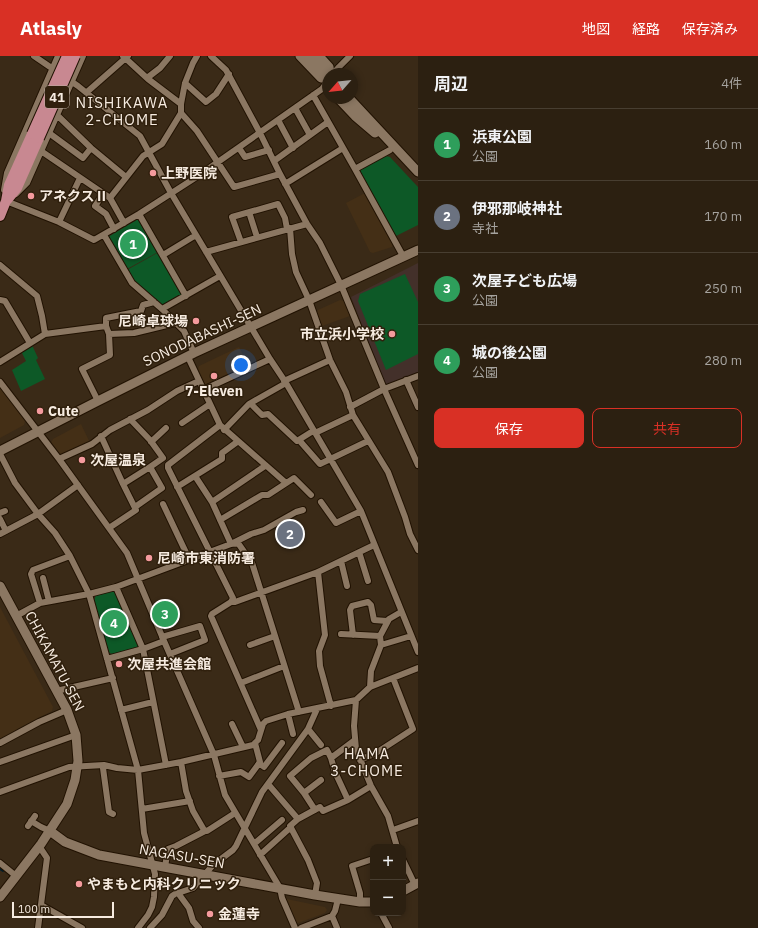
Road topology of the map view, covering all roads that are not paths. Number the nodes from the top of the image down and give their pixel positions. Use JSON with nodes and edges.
{"nodes":[{"id":1,"x":34,"y":56,"type":"edge"},
{"id":2,"x":58,"y":56,"type":"edge"},
{"id":3,"x":67,"y":56,"type":"edge"},
{"id":4,"x":75,"y":56,"type":"edge"},
{"id":5,"x":83,"y":56,"type":"edge"},
{"id":6,"x":170,"y":56,"type":"edge"},
{"id":7,"x":197,"y":56,"type":"edge"},
{"id":8,"x":211,"y":56,"type":"edge"},
{"id":9,"x":300,"y":56,"type":"edge"},
{"id":10,"x":310,"y":56,"type":"edge"},
{"id":11,"x":319,"y":56,"type":"edge"},
{"id":12,"x":350,"y":56,"type":"edge"},
{"id":13,"x":126,"y":57,"type":"edge"},
{"id":14,"x":53,"y":68,"type":"junction"},
{"id":15,"x":330,"y":68,"type":"edge"},
{"id":16,"x":338,"y":68,"type":"edge"},
{"id":17,"x":322,"y":71,"type":"edge"},
{"id":18,"x":229,"y":74,"type":"junction"},
{"id":19,"x":322,"y":74,"type":"edge"},
{"id":20,"x":147,"y":78,"type":"junction"},
{"id":21,"x":72,"y":81,"type":"junction"},
{"id":22,"x":185,"y":83,"type":"junction"},
{"id":23,"x":322,"y":89,"type":"edge"},
{"id":24,"x":87,"y":92,"type":"junction"},
{"id":25,"x":313,"y":95,"type":"junction"},
{"id":26,"x":181,"y":104,"type":"junction"},
{"id":27,"x":344,"y":104,"type":"edge"},
{"id":28,"x":355,"y":104,"type":"edge"},
{"id":29,"x":295,"y":108,"type":"junction"},
{"id":30,"x":182,"y":113,"type":"junction"},
{"id":31,"x":57,"y":115,"type":"junction"},
{"id":32,"x":278,"y":120,"type":"junction"},
{"id":33,"x":328,"y":122,"type":"junction"},
{"id":34,"x":49,"y":133,"type":"junction"},
{"id":35,"x":260,"y":133,"type":"junction"},
{"id":36,"x":310,"y":135,"type":"junction"},
{"id":37,"x":35,"y":136,"type":"junction"},
{"id":38,"x":90,"y":148,"type":"junction"},
{"id":39,"x":239,"y":148,"type":"junction"},
{"id":40,"x":293,"y":148,"type":"junction"},
{"id":41,"x":343,"y":148,"type":"junction"},
{"id":42,"x":268,"y":150,"type":"junction"},
{"id":43,"x":390,"y":150,"type":"junction"},
{"id":44,"x":41,"y":152,"type":"junction"},
{"id":45,"x":150,"y":153,"type":"junction"},
{"id":46,"x":401,"y":153,"type":"junction"},
{"id":47,"x":274,"y":161,"type":"junction"},
{"id":48,"x":218,"y":163,"type":"junction"},
{"id":49,"x":355,"y":168,"type":"junction"},
{"id":50,"x":418,"y":172,"type":"edge"},
{"id":51,"x":280,"y":174,"type":"junction"},
{"id":52,"x":126,"y":176,"type":"junction"},
{"id":53,"x":80,"y":178,"type":"junction"},
{"id":54,"x":285,"y":184,"type":"junction"},
{"id":55,"x":171,"y":193,"type":"junction"},
{"id":56,"x":103,"y":194,"type":"junction"},
{"id":57,"x":110,"y":198,"type":"junction"},
{"id":58,"x":6,"y":201,"type":"junction"},
{"id":59,"x":249,"y":212,"type":"junction"},
{"id":60,"x":139,"y":214,"type":"junction"},
{"id":61,"x":0,"y":216,"type":"edge"},
{"id":62,"x":59,"y":222,"type":"junction"},
{"id":63,"x":124,"y":223,"type":"junction"},
{"id":64,"x":307,"y":224,"type":"junction"},
{"id":65,"x":288,"y":228,"type":"junction"},
{"id":66,"x":114,"y":229,"type":"junction"},
{"id":67,"x":104,"y":235,"type":"junction"},
{"id":68,"x":196,"y":235,"type":"junction"},
{"id":69,"x":257,"y":237,"type":"junction"},
{"id":70,"x":241,"y":242,"type":"junction"},
{"id":71,"x":418,"y":250,"type":"edge"},
{"id":72,"x":206,"y":252,"type":"junction"},
{"id":73,"x":163,"y":255,"type":"junction"},
{"id":74,"x":403,"y":256,"type":"junction"},
{"id":75,"x":0,"y":265,"type":"edge"},
{"id":76,"x":220,"y":276,"type":"junction"},
{"id":77,"x":340,"y":285,"type":"junction"},
{"id":78,"x":186,"y":296,"type":"junction"},
{"id":79,"x":0,"y":300,"type":"edge"},
{"id":80,"x":309,"y":300,"type":"junction"},
{"id":81,"x":154,"y":302,"type":"junction"},
{"id":82,"x":162,"y":309,"type":"junction"},
{"id":83,"x":175,"y":323,"type":"junction"},
{"id":84,"x":106,"y":326,"type":"junction"},
{"id":85,"x":252,"y":327,"type":"junction"},
{"id":86,"x":45,"y":334,"type":"junction"},
{"id":87,"x":109,"y":334,"type":"junction"},
{"id":88,"x":30,"y":343,"type":"junction"},
{"id":89,"x":191,"y":355,"type":"junction"},
{"id":90,"x":270,"y":358,"type":"junction"},
{"id":91,"x":330,"y":360,"type":"junction"},
{"id":92,"x":0,"y":362,"type":"edge"},
{"id":93,"x":418,"y":376,"type":"edge"},
{"id":94,"x":406,"y":380,"type":"junction"},
{"id":95,"x":199,"y":381,"type":"junction"},
{"id":96,"x":0,"y":382,"type":"edge"},
{"id":97,"x":285,"y":382,"type":"junction"},
{"id":98,"x":384,"y":389,"type":"junction"},
{"id":99,"x":203,"y":390,"type":"junction"},
{"id":100,"x":98,"y":401,"type":"junction"},
{"id":101,"x":210,"y":404,"type":"junction"},
{"id":102,"x":252,"y":404,"type":"junction"},
{"id":103,"x":418,"y":406,"type":"edge"},
{"id":104,"x":350,"y":407,"type":"junction"},
{"id":105,"x":352,"y":415,"type":"junction"},
{"id":106,"x":130,"y":419,"type":"junction"},
{"id":107,"x":182,"y":423,"type":"dead end"},
{"id":108,"x":166,"y":428,"type":"dead end"},
{"id":109,"x":222,"y":428,"type":"junction"},
{"id":110,"x":37,"y":432,"type":"junction"},
{"id":111,"x":314,"y":432,"type":"junction"},
{"id":112,"x":101,"y":436,"type":"junction"},
{"id":113,"x":299,"y":440,"type":"junction"},
{"id":114,"x":368,"y":441,"type":"junction"},
{"id":115,"x":151,"y":442,"type":"junction"},
{"id":116,"x":237,"y":442,"type":"junction"},
{"id":117,"x":0,"y":453,"type":"edge"},
{"id":118,"x":59,"y":459,"type":"junction"},
{"id":119,"x":331,"y":459,"type":"junction"},
{"id":120,"x":418,"y":465,"type":"edge"},
{"id":121,"x":265,"y":466,"type":"junction"},
{"id":122,"x":150,"y":467,"type":"junction"},
{"id":123,"x":195,"y":476,"type":"junction"},
{"id":124,"x":286,"y":483,"type":"junction"},
{"id":125,"x":123,"y":484,"type":"junction"},
{"id":126,"x":78,"y":485,"type":"junction"},
{"id":127,"x":177,"y":487,"type":"junction"},
{"id":128,"x":311,"y":495,"type":"dead end"},
{"id":129,"x":212,"y":502,"type":"junction"},
{"id":130,"x":321,"y":502,"type":"dead end"},
{"id":131,"x":163,"y":504,"type":"dead end"},
{"id":132,"x":135,"y":507,"type":"junction"},
{"id":133,"x":303,"y":510,"type":"dead end"},
{"id":134,"x":361,"y":511,"type":"junction"},
{"id":135,"x":38,"y":514,"type":"junction"},
{"id":136,"x":0,"y":519,"type":"edge"},
{"id":137,"x":220,"y":520,"type":"junction"},
{"id":138,"x":109,"y":528,"type":"junction"},
{"id":139,"x":3,"y":532,"type":"edge"},
{"id":140,"x":231,"y":544,"type":"junction"},
{"id":141,"x":374,"y":545,"type":"junction"},
{"id":142,"x":418,"y":550,"type":"edge"},
{"id":143,"x":210,"y":552,"type":"junction"},
{"id":144,"x":359,"y":552,"type":"junction"},
{"id":145,"x":70,"y":556,"type":"junction"},
{"id":146,"x":189,"y":560,"type":"junction"},
{"id":147,"x":341,"y":561,"type":"junction"},
{"id":148,"x":318,"y":572,"type":"junction"},
{"id":149,"x":43,"y":578,"type":"dead end"},
{"id":150,"x":139,"y":578,"type":"junction"},
{"id":151,"x":368,"y":580,"type":"dead end"},
{"id":152,"x":347,"y":586,"type":"dead end"},
{"id":153,"x":116,"y":587,"type":"junction"},
{"id":154,"x":1,"y":589,"type":"edge"},
{"id":155,"x":261,"y":592,"type":"junction"},
{"id":156,"x":89,"y":594,"type":"junction"},
{"id":157,"x":49,"y":601,"type":"junction"},
{"id":158,"x":231,"y":602,"type":"junction"},
{"id":159,"x":40,"y":603,"type":"junction"},
{"id":160,"x":401,"y":612,"type":"junction"},
{"id":161,"x":16,"y":616,"type":"junction"},
{"id":162,"x":387,"y":621,"type":"junction"},
{"id":163,"x":418,"y":633,"type":"edge"},
{"id":164,"x":341,"y":634,"type":"dead end"},
{"id":165,"x":353,"y":635,"type":"junction"},
{"id":166,"x":275,"y":636,"type":"junction"},
{"id":167,"x":380,"y":636,"type":"junction"},
{"id":168,"x":411,"y":636,"type":"junction"},
{"id":169,"x":163,"y":639,"type":"junction"},
{"id":170,"x":250,"y":645,"type":"dead end"},
{"id":171,"x":381,"y":645,"type":"junction"},
{"id":172,"x":143,"y":649,"type":"junction"},
{"id":173,"x":418,"y":652,"type":"edge"},
{"id":174,"x":170,"y":654,"type":"junction"},
{"id":175,"x":107,"y":659,"type":"junction"},
{"id":176,"x":284,"y":666,"type":"junction"},
{"id":177,"x":418,"y":668,"type":"edge"},
{"id":178,"x":113,"y":678,"type":"junction"},
{"id":179,"x":393,"y":678,"type":"junction"},
{"id":180,"x":241,"y":682,"type":"junction"},
{"id":181,"x":370,"y":687,"type":"junction"},
{"id":182,"x":56,"y":691,"type":"junction"},
{"id":183,"x":356,"y":700,"type":"junction"},
{"id":184,"x":153,"y":702,"type":"junction"},
{"id":185,"x":331,"y":706,"type":"junction"},
{"id":186,"x":317,"y":709,"type":"junction"},
{"id":187,"x":67,"y":710,"type":"junction"},
{"id":188,"x":121,"y":710,"type":"junction"},
{"id":189,"x":299,"y":712,"type":"junction"},
{"id":190,"x":288,"y":714,"type":"junction"},
{"id":191,"x":232,"y":724,"type":"dead end"},
{"id":192,"x":308,"y":729,"type":"junction"},
{"id":193,"x":261,"y":730,"type":"junction"},
{"id":194,"x":293,"y":734,"type":"dead end"},
{"id":195,"x":76,"y":735,"type":"junction"},
{"id":196,"x":355,"y":740,"type":"junction"},
{"id":197,"x":0,"y":743,"type":"edge"},
{"id":198,"x":255,"y":743,"type":"junction"},
{"id":199,"x":282,"y":743,"type":"dead end"},
{"id":200,"x":321,"y":745,"type":"dead end"},
{"id":201,"x":243,"y":747,"type":"junction"},
{"id":202,"x":214,"y":755,"type":"junction"},
{"id":203,"x":331,"y":758,"type":"junction"},
{"id":204,"x":360,"y":760,"type":"junction"},
{"id":205,"x":0,"y":762,"type":"edge"},
{"id":206,"x":181,"y":762,"type":"junction"},
{"id":207,"x":259,"y":763,"type":"junction"},
{"id":208,"x":104,"y":765,"type":"junction"},
{"id":209,"x":166,"y":765,"type":"junction"},
{"id":210,"x":77,"y":766,"type":"junction"},
{"id":211,"x":138,"y":770,"type":"junction"},
{"id":212,"x":219,"y":776,"type":"junction"},
{"id":213,"x":321,"y":780,"type":"dead end"},
{"id":214,"x":268,"y":784,"type":"junction"},
{"id":215,"x":371,"y":786,"type":"junction"},
{"id":216,"x":0,"y":792,"type":"edge"},
{"id":217,"x":304,"y":793,"type":"junction"},
{"id":218,"x":348,"y":800,"type":"junction"},
{"id":219,"x":190,"y":801,"type":"junction"},
{"id":220,"x":142,"y":809,"type":"junction"},
{"id":221,"x":315,"y":810,"type":"junction"},
{"id":222,"x":235,"y":813,"type":"junction"},
{"id":223,"x":113,"y":814,"type":"dead end"},
{"id":224,"x":282,"y":820,"type":"dead end"},
{"id":225,"x":298,"y":820,"type":"junction"},
{"id":226,"x":32,"y":821,"type":"dead end"},
{"id":227,"x":418,"y":821,"type":"edge"},
{"id":228,"x":291,"y":827,"type":"junction"},
{"id":229,"x":245,"y":829,"type":"junction"},
{"id":230,"x":393,"y":830,"type":"junction"},
{"id":231,"x":50,"y":831,"type":"junction"},
{"id":232,"x":205,"y":831,"type":"junction"},
{"id":233,"x":254,"y":844,"type":"junction"},
{"id":234,"x":396,"y":844,"type":"edge"},
{"id":235,"x":39,"y":846,"type":"junction"},
{"id":236,"x":260,"y":855,"type":"junction"},
{"id":237,"x":370,"y":860,"type":"edge"},
{"id":238,"x":0,"y":863,"type":"edge"},
{"id":239,"x":152,"y":865,"type":"junction"},
{"id":240,"x":406,"y":866,"type":"edge"},
{"id":241,"x":165,"y":867,"type":"junction"},
{"id":242,"x":204,"y":874,"type":"junction"},
{"id":243,"x":16,"y":876,"type":"junction"},
{"id":244,"x":416,"y":884,"type":"edge"},
{"id":245,"x":280,"y":888,"type":"junction"},
{"id":246,"x":406,"y":889,"type":"edge"},
{"id":247,"x":178,"y":893,"type":"junction"},
{"id":248,"x":314,"y":895,"type":"junction"},
{"id":249,"x":0,"y":897,"type":"edge"},
{"id":250,"x":338,"y":899,"type":"junction"},
{"id":251,"x":360,"y":902,"type":"junction"},
{"id":252,"x":370,"y":902,"type":"edge"},
{"id":253,"x":41,"y":905,"type":"junction"},
{"id":254,"x":332,"y":916,"type":"junction"},
{"id":255,"x":383,"y":916,"type":"edge"},
{"id":256,"x":38,"y":928,"type":"edge"},
{"id":257,"x":82,"y":928,"type":"edge"},
{"id":258,"x":138,"y":928,"type":"edge"},
{"id":259,"x":150,"y":928,"type":"edge"},
{"id":260,"x":199,"y":928,"type":"edge"},
{"id":261,"x":295,"y":928,"type":"edge"},
{"id":262,"x":301,"y":928,"type":"edge"},
{"id":263,"x":337,"y":928,"type":"edge"},
{"id":264,"x":389,"y":928,"type":"edge"}],
"edges":[{"from":1,"to":14,"type":"street"},
{"from":2,"to":14,"type":"street"},
{"from":3,"to":37,"type":"main road","number":"41","bridge":true},
{"from":4,"to":37,"type":"main road","number":"41","bridge":true},
{"from":5,"to":21,"type":"street"},
{"from":6,"to":20,"type":"street"},
{"from":7,"to":22,"type":"street"},
{"from":8,"to":18,"type":"street"},
{"from":9,"to":19,"type":"street"},
{"from":10,"to":17,"type":"street"},
{"from":11,"to":15,"type":"street"},
{"from":12,"to":16,"type":"street"},
{"from":13,"to":20,"type":"street"},
{"from":13,"to":24,"type":"street"},
{"from":14,"to":21,"type":"street"},
{"from":14,"to":58,"type":"street"},
{"from":18,"to":22,"type":"street"},
{"from":18,"to":35,"type":"street"},
{"from":20,"to":26,"type":"street"},
{"from":21,"to":24,"type":"street"},
{"from":21,"to":31,"type":"street"},
{"from":22,"to":26,"type":"street"},
{"from":23,"to":25,"type":"street"},
{"from":24,"to":45,"type":"street"},
{"from":25,"to":29,"type":"street"},
{"from":25,"to":33,"type":"street"},
{"from":26,"to":30,"type":"street"},
{"from":27,"to":43,"type":"street"},
{"from":28,"to":46,"type":"street"},
{"from":29,"to":32,"type":"street"},
{"from":29,"to":36,"type":"street"},
{"from":30,"to":45,"type":"street"},
{"from":30,"to":48,"type":"street"},
{"from":31,"to":34,"type":"street"},
{"from":31,"to":38,"type":"street"},
{"from":32,"to":35,"type":"street"},
{"from":32,"to":40,"type":"street"},
{"from":33,"to":36,"type":"street"},
{"from":33,"to":41,"type":"street"},
{"from":34,"to":38,"type":"street"},
{"from":34,"to":44,"type":"street"},
{"from":35,"to":39,"type":"street"},
{"from":35,"to":42,"type":"street"},
{"from":36,"to":40,"type":"street"},
{"from":37,"to":58,"type":"main road","number":"41"},
{"from":38,"to":52,"type":"street"},
{"from":39,"to":42,"type":"street"},
{"from":39,"to":48,"type":"street"},
{"from":40,"to":47,"type":"street"},
{"from":41,"to":49,"type":"street"},
{"from":41,"to":54,"type":"street"},
{"from":42,"to":47,"type":"street"},
{"from":43,"to":46,"type":"street"},
{"from":43,"to":49,"type":"street"},
{"from":44,"to":53,"type":"street"},
{"from":44,"to":58,"type":"street"},
{"from":45,"to":52,"type":"street"},
{"from":45,"to":55,"type":"street"},
{"from":46,"to":50,"type":"street"},
{"from":47,"to":51,"type":"street"},
{"from":48,"to":51,"type":"street"},
{"from":48,"to":55,"type":"street"},
{"from":49,"to":74,"type":"street"},
{"from":51,"to":54,"type":"street"},
{"from":52,"to":57,"type":"street"},
{"from":53,"to":56,"type":"street"},
{"from":53,"to":62,"type":"street"},
{"from":54,"to":64,"type":"street"},
{"from":55,"to":60,"type":"street"},
{"from":55,"to":68,"type":"street"},
{"from":56,"to":57,"type":"street"},
{"from":56,"to":66,"type":"street"},
{"from":57,"to":63,"type":"street"},
{"from":58,"to":61,"type":"main road","number":"41"},
{"from":58,"to":62,"type":"street"},
{"from":59,"to":65,"type":"street"},
{"from":59,"to":69,"type":"street"},
{"from":59,"to":70,"type":"street"},
{"from":60,"to":63,"type":"street"},
{"from":60,"to":73,"type":"street"},
{"from":62,"to":67,"type":"street"},
{"from":63,"to":66,"type":"street"},
{"from":64,"to":65,"type":"street"},
{"from":64,"to":77,"type":"street"},
{"from":65,"to":69,"type":"street"},
{"from":65,"to":80,"type":"street"},
{"from":66,"to":67,"type":"street"},
{"from":67,"to":81,"type":"street"},
{"from":68,"to":72,"type":"street"},
{"from":68,"to":73,"type":"street"},
{"from":69,"to":70,"type":"street"},
{"from":70,"to":72,"type":"street"},
{"from":71,"to":74,"type":"street","name":"SONODABASHI-SEN"},
{"from":72,"to":76,"type":"street"},
{"from":73,"to":78,"type":"street"},
{"from":74,"to":77,"type":"street","name":"SONODABASHI-SEN"},
{"from":75,"to":86,"type":"street"},
{"from":76,"to":78,"type":"street"},
{"from":76,"to":85,"type":"street"},
{"from":77,"to":80,"type":"street","name":"SONODABASHI-SEN"},
{"from":77,"to":98,"type":"street"},
{"from":78,"to":82,"type":"street"},
{"from":79,"to":88,"type":"street"},
{"from":80,"to":85,"type":"street","name":"SONODABASHI-SEN"},
{"from":80,"to":91,"type":"street"},
{"from":81,"to":82,"type":"street"},
{"from":81,"to":84,"type":"street"},
{"from":82,"to":83,"type":"street"},
{"from":83,"to":87,"type":"street"},
{"from":83,"to":89,"type":"street"},
{"from":84,"to":86,"type":"street"},
{"from":84,"to":87,"type":"street"},
{"from":85,"to":89,"type":"street","name":"SONODABASHI-SEN"},
{"from":85,"to":90,"type":"street"},
{"from":86,"to":88,"type":"street"},
{"from":87,"to":100,"type":"street"},
{"from":88,"to":92,"type":"street"},
{"from":89,"to":95,"type":"street"},
{"from":89,"to":100,"type":"street","name":"SONODABASHI-SEN"},
{"from":90,"to":97,"type":"street"},
{"from":90,"to":99,"type":"street"},
{"from":91,"to":97,"type":"street"},
{"from":91,"to":104,"type":"street"},
{"from":93,"to":94,"type":"street"},
{"from":94,"to":98,"type":"street"},
{"from":94,"to":103,"type":"street"},
{"from":95,"to":99,"type":"street"},
{"from":95,"to":106,"type":"street"},
{"from":96,"to":110,"type":"street"},
{"from":97,"to":102,"type":"street"},
{"from":97,"to":111,"type":"street"},
{"from":98,"to":104,"type":"street"},
{"from":98,"to":120,"type":"street"},
{"from":99,"to":101,"type":"street"},
{"from":100,"to":110,"type":"street","name":"SONODABASHI-SEN"},
{"from":101,"to":107,"type":"street"},
{"from":101,"to":109,"type":"street"},
{"from":102,"to":109,"type":"street"},
{"from":102,"to":113,"type":"street"},
{"from":104,"to":105,"type":"street"},
{"from":105,"to":111,"type":"street"},
{"from":105,"to":114,"type":"street"},
{"from":106,"to":112,"type":"street"},
{"from":106,"to":115,"type":"street"},
{"from":108,"to":115,"type":"street"},
{"from":109,"to":116,"type":"street"},
{"from":109,"to":127,"type":"street"},
{"from":110,"to":117,"type":"street","name":"SONODABASHI-SEN"},
{"from":110,"to":118,"type":"street"},
{"from":111,"to":113,"type":"street"},
{"from":111,"to":119,"type":"street"},
{"from":112,"to":118,"type":"street"},
{"from":112,"to":125,"type":"street"},
{"from":113,"to":119,"type":"street"},
{"from":114,"to":119,"type":"street"},
{"from":114,"to":142,"type":"street"},
{"from":115,"to":122,"type":"street"},
{"from":116,"to":121,"type":"street"},
{"from":116,"to":123,"type":"street"},
{"from":117,"to":135,"type":"street"},
{"from":118,"to":126,"type":"street"},
{"from":119,"to":134,"type":"street"},
{"from":121,"to":124,"type":"street"},
{"from":121,"to":129,"type":"street"},
{"from":122,"to":125,"type":"street"},
{"from":122,"to":132,"type":"street"},
{"from":123,"to":127,"type":"street"},
{"from":123,"to":129,"type":"street"},
{"from":124,"to":128,"type":"street"},
{"from":124,"to":137,"type":"street"},
{"from":125,"to":132,"type":"street"},
{"from":126,"to":135,"type":"street"},
{"from":126,"to":138,"type":"street"},
{"from":127,"to":143,"type":"street"},
{"from":129,"to":137,"type":"street"},
{"from":130,"to":134,"type":"street"},
{"from":131,"to":146,"type":"street"},
{"from":132,"to":138,"type":"street"},
{"from":133,"to":140,"type":"street"},
{"from":134,"to":141,"type":"street"},
{"from":135,"to":139,"type":"street"},
{"from":135,"to":145,"type":"street"},
{"from":136,"to":139,"type":"street"},
{"from":137,"to":140,"type":"street"},
{"from":138,"to":150,"type":"street"},
{"from":140,"to":143,"type":"street"},
{"from":140,"to":155,"type":"street"},
{"from":141,"to":144,"type":"street"},
{"from":141,"to":160,"type":"street"},
{"from":143,"to":146,"type":"street"},
{"from":143,"to":158,"type":"street"},
{"from":144,"to":147,"type":"street"},
{"from":144,"to":151,"type":"street"},
{"from":145,"to":156,"type":"street"},
{"from":145,"to":159,"type":"street"},
{"from":146,"to":150,"type":"street"},
{"from":147,"to":148,"type":"street"},
{"from":147,"to":152,"type":"street"},
{"from":148,"to":155,"type":"street"},
{"from":148,"to":185,"type":"street"},
{"from":149,"to":157,"type":"street"},
{"from":150,"to":153,"type":"street"},
{"from":150,"to":169,"type":"street"},
{"from":153,"to":156,"type":"street"},
{"from":153,"to":172,"type":"street"},
{"from":154,"to":161,"type":"street","name":"CHIKAMATU-SEN"},
{"from":155,"to":158,"type":"street"},
{"from":155,"to":166,"type":"street"},
{"from":156,"to":157,"type":"street"},
{"from":156,"to":175,"type":"street"},
{"from":157,"to":159,"type":"street"},
{"from":158,"to":180,"type":"street"},
{"from":159,"to":161,"type":"street"},
{"from":160,"to":162,"type":"street"},
{"from":160,"to":168,"type":"street"},
{"from":161,"to":182,"type":"street","name":"CHIKAMATU-SEN"},
{"from":162,"to":165,"type":"street"},
{"from":162,"to":167,"type":"street"},
{"from":163,"to":168,"type":"street"},
{"from":164,"to":165,"type":"street"},
{"from":165,"to":167,"type":"street"},
{"from":166,"to":170,"type":"street"},
{"from":166,"to":176,"type":"street"},
{"from":167,"to":171,"type":"street"},
{"from":168,"to":171,"type":"street"},
{"from":168,"to":173,"type":"street"},
{"from":169,"to":172,"type":"street"},
{"from":169,"to":174,"type":"street"},
{"from":169,"to":174,"type":"street"},
{"from":171,"to":181,"type":"street"},
{"from":172,"to":175,"type":"street"},
{"from":172,"to":184,"type":"street"},
{"from":174,"to":202,"type":"street"},
{"from":175,"to":178,"type":"street"},
{"from":176,"to":180,"type":"street"},
{"from":176,"to":189,"type":"street"},
{"from":177,"to":179,"type":"street"},
{"from":178,"to":182,"type":"street"},
{"from":178,"to":188,"type":"street"},
{"from":179,"to":181,"type":"street"},
{"from":179,"to":204,"type":"street"},
{"from":180,"to":193,"type":"street"},
{"from":181,"to":183,"type":"street"},
{"from":182,"to":187,"type":"street","name":"CHIKAMATU-SEN"},
{"from":183,"to":185,"type":"street"},
{"from":183,"to":196,"type":"street"},
{"from":184,"to":188,"type":"street"},
{"from":184,"to":209,"type":"street"},
{"from":185,"to":186,"type":"street"},
{"from":186,"to":189,"type":"street"},
{"from":186,"to":192,"type":"street"},
{"from":187,"to":195,"type":"street","name":"CHIKAMATU-SEN"},
{"from":187,"to":197,"type":"street"},
{"from":188,"to":211,"type":"street"},
{"from":189,"to":190,"type":"street"},
{"from":190,"to":193,"type":"street"},
{"from":190,"to":194,"type":"street"},
{"from":191,"to":201,"type":"street"},
{"from":192,"to":200,"type":"street"},
{"from":192,"to":214,"type":"street"},
{"from":193,"to":198,"type":"street"},
{"from":195,"to":205,"type":"street"},
{"from":195,"to":210,"type":"street","name":"CHIKAMATU-SEN"},
{"from":196,"to":203,"type":"street"},
{"from":196,"to":204,"type":"street"},
{"from":198,"to":201,"type":"street"},
{"from":198,"to":207,"type":"street"},
{"from":199,"to":207,"type":"street"},
{"from":201,"to":202,"type":"street"},
{"from":202,"to":206,"type":"street"},
{"from":202,"to":212,"type":"street"},
{"from":203,"to":217,"type":"street"},
{"from":203,"to":218,"type":"street"},
{"from":204,"to":215,"type":"street"},
{"from":206,"to":209,"type":"street"},
{"from":206,"to":219,"type":"street"},
{"from":207,"to":212,"type":"street"},
{"from":208,"to":210,"type":"street"},
{"from":208,"to":211,"type":"street"},
{"from":208,"to":223,"type":"street"},
{"from":209,"to":211,"type":"street"},
{"from":210,"to":216,"type":"street"},
{"from":210,"to":231,"type":"street","name":"CHIKAMATU-SEN"},
{"from":211,"to":220,"type":"street"},
{"from":212,"to":222,"type":"street"},
{"from":213,"to":217,"type":"street"},
{"from":214,"to":225,"type":"street"},
{"from":214,"to":229,"type":"street"},
{"from":215,"to":218,"type":"street"},
{"from":215,"to":230,"type":"street"},
{"from":217,"to":221,"type":"street"},
{"from":218,"to":221,"type":"street"},
{"from":219,"to":220,"type":"street"},
{"from":219,"to":232,"type":"street"},
{"from":220,"to":239,"type":"street"},
{"from":221,"to":225,"type":"street"},
{"from":222,"to":229,"type":"street"},
{"from":222,"to":232,"type":"street"},
{"from":224,"to":233,"type":"street"},
{"from":225,"to":228,"type":"street"},
{"from":226,"to":231,"type":"street"},
{"from":227,"to":230,"type":"street"},
{"from":228,"to":236,"type":"street"},
{"from":228,"to":248,"type":"street"},
{"from":229,"to":233,"type":"street"},
{"from":229,"to":242,"type":"street"},
{"from":230,"to":234,"type":"street"},
{"from":231,"to":235,"type":"street","name":"CHIKAMATU-SEN"},
{"from":231,"to":239,"type":"street","name":"NAGASU-SEN"},
{"from":232,"to":241,"type":"street"},
{"from":233,"to":236,"type":"street"},
{"from":235,"to":243,"type":"street","name":"CHIKAMATU-SEN"},
{"from":235,"to":253,"type":"street"},
{"from":236,"to":245,"type":"street"},
{"from":237,"to":251,"type":"street"},
{"from":238,"to":243,"type":"street"},
{"from":239,"to":241,"type":"street","name":"NAGASU-SEN"},
{"from":239,"to":258,"type":"street"},
{"from":240,"to":244,"type":"street"},
{"from":241,"to":242,"type":"street","name":"NAGASU-SEN"},
{"from":242,"to":245,"type":"street","name":"NAGASU-SEN"},
{"from":242,"to":247,"type":"street"},
{"from":243,"to":249,"type":"street","name":"CHIKAMATU-SEN"},
{"from":244,"to":246,"type":"street"},
{"from":245,"to":248,"type":"street","name":"NAGASU-SEN"},
{"from":245,"to":261,"type":"street"},
{"from":247,"to":259,"type":"street"},
{"from":247,"to":260,"type":"street"},
{"from":248,"to":250,"type":"street","name":"NAGASU-SEN"},
{"from":250,"to":251,"type":"street","name":"NAGASU-SEN"},
{"from":250,"to":254,"type":"street"},
{"from":251,"to":252,"type":"street","name":"NAGASU-SEN"},
{"from":253,"to":256,"type":"street"},
{"from":253,"to":257,"type":"street"},
{"from":254,"to":262,"type":"street"},
{"from":254,"to":263,"type":"street"},
{"from":255,"to":264,"type":"street"}]}
